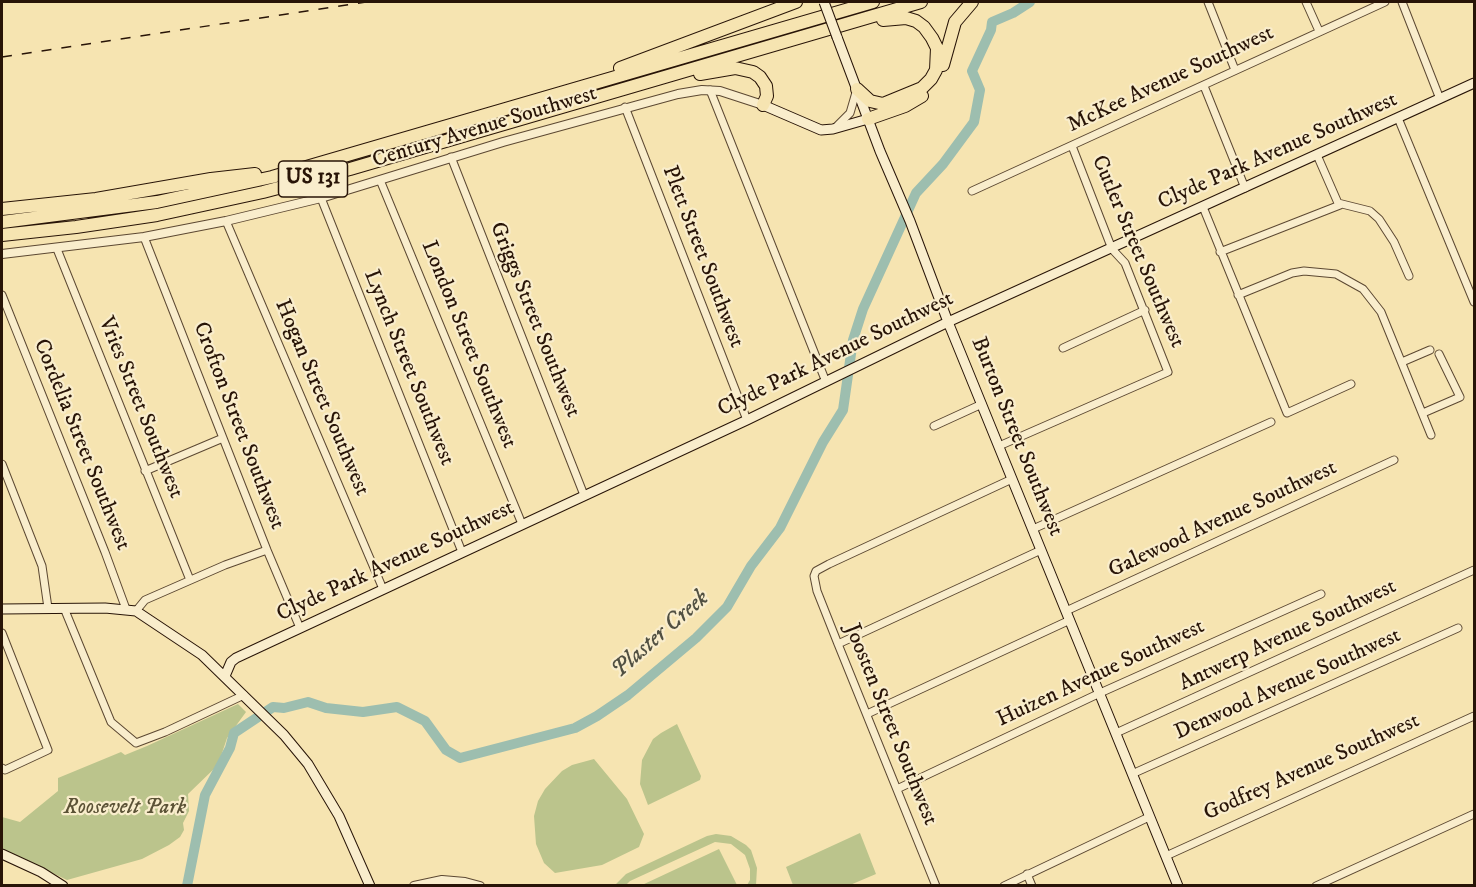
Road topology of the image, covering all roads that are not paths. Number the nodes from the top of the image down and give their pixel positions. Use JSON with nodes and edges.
{"nodes":[{"id":1,"x":796,"y":2,"type":"edge"},
{"id":2,"x":824,"y":2,"type":"edge"},
{"id":3,"x":873,"y":2,"type":"edge"},
{"id":4,"x":921,"y":2,"type":"edge"},
{"id":5,"x":972,"y":2,"type":"edge"},
{"id":6,"x":1208,"y":2,"type":"edge"},
{"id":7,"x":1306,"y":2,"type":"edge"},
{"id":8,"x":1385,"y":2,"type":"edge"},
{"id":9,"x":1402,"y":2,"type":"edge"},
{"id":10,"x":861,"y":20,"type":"junction"},
{"id":11,"x":1319,"y":31,"type":"junction"},
{"id":12,"x":1235,"y":70,"type":"junction"},
{"id":13,"x":1474,"y":83,"type":"edge"},
{"id":14,"x":634,"y":85,"type":"junction"},
{"id":15,"x":1204,"y":86,"type":"junction"},
{"id":16,"x":857,"y":89,"type":"junction"},
{"id":17,"x":710,"y":90,"type":"junction"},
{"id":18,"x":1440,"y":99,"type":"junction"},
{"id":19,"x":536,"y":101,"type":"junction"},
{"id":20,"x":764,"y":105,"type":"junction"},
{"id":21,"x":625,"y":107,"type":"junction"},
{"id":22,"x":1398,"y":118,"type":"junction"},
{"id":23,"x":868,"y":119,"type":"junction"},
{"id":24,"x":833,"y":129,"type":"junction"},
{"id":25,"x":1072,"y":146,"type":"junction"},
{"id":26,"x":1317,"y":155,"type":"junction"},
{"id":27,"x":451,"y":157,"type":"junction"},
{"id":28,"x":310,"y":166,"type":"junction"},
{"id":29,"x":380,"y":180,"type":"junction"},
{"id":30,"x":1245,"y":188,"type":"junction"},
{"id":31,"x":972,"y":191,"type":"dead end"},
{"id":32,"x":321,"y":198,"type":"junction"},
{"id":33,"x":1340,"y":205,"type":"junction"},
{"id":34,"x":1203,"y":207,"type":"junction"},
{"id":35,"x":2,"y":209,"type":"edge"},
{"id":36,"x":226,"y":221,"type":"junction"},
{"id":37,"x":2,"y":222,"type":"edge"},
{"id":38,"x":2,"y":235,"type":"edge"},
{"id":39,"x":144,"y":237,"type":"junction"},
{"id":40,"x":57,"y":249,"type":"junction"},
{"id":41,"x":1112,"y":249,"type":"junction"},
{"id":42,"x":1220,"y":252,"type":"junction"},
{"id":43,"x":2,"y":254,"type":"edge"},
{"id":44,"x":1409,"y":276,"type":"dead end"},
{"id":45,"x":2,"y":295,"type":"edge"},
{"id":46,"x":1238,"y":295,"type":"junction"},
{"id":47,"x":1474,"y":302,"type":"edge"},
{"id":48,"x":1145,"y":310,"type":"junction"},
{"id":49,"x":948,"y":322,"type":"junction"},
{"id":50,"x":1063,"y":348,"type":"dead end"},
{"id":51,"x":1430,"y":350,"type":"dead end"},
{"id":52,"x":1439,"y":354,"type":"dead end"},
{"id":53,"x":1402,"y":362,"type":"junction"},
{"id":54,"x":829,"y":380,"type":"junction"},
{"id":55,"x":1351,"y":384,"type":"dead end"},
{"id":56,"x":982,"y":404,"type":"junction"},
{"id":57,"x":1423,"y":412,"type":"junction"},
{"id":58,"x":747,"y":420,"type":"junction"},
{"id":59,"x":1271,"y":422,"type":"dead end"},
{"id":60,"x":934,"y":426,"type":"dead end"},
{"id":61,"x":1431,"y":435,"type":"dead end"},
{"id":62,"x":224,"y":438,"type":"junction"},
{"id":63,"x":999,"y":446,"type":"junction"},
{"id":64,"x":1394,"y":460,"type":"dead end"},
{"id":65,"x":2,"y":464,"type":"edge"},
{"id":66,"x":145,"y":471,"type":"junction"},
{"id":67,"x":1012,"y":479,"type":"junction"},
{"id":68,"x":584,"y":495,"type":"junction"},
{"id":69,"x":522,"y":524,"type":"junction"},
{"id":70,"x":1033,"y":529,"type":"junction"},
{"id":71,"x":267,"y":550,"type":"junction"},
{"id":72,"x":1041,"y":550,"type":"junction"},
{"id":73,"x":462,"y":552,"type":"junction"},
{"id":74,"x":1474,"y":570,"type":"edge"},
{"id":75,"x":190,"y":580,"type":"junction"},
{"id":76,"x":382,"y":589,"type":"junction"},
{"id":77,"x":1321,"y":594,"type":"dead end"},
{"id":78,"x":48,"y":608,"type":"junction"},
{"id":79,"x":64,"y":608,"type":"junction"},
{"id":80,"x":2,"y":609,"type":"edge"},
{"id":81,"x":126,"y":609,"type":"junction"},
{"id":82,"x":136,"y":611,"type":"junction"},
{"id":83,"x":1068,"y":616,"type":"junction"},
{"id":84,"x":300,"y":628,"type":"junction"},
{"id":85,"x":1458,"y":628,"type":"dead end"},
{"id":86,"x":2,"y":633,"type":"edge"},
{"id":87,"x":838,"y":644,"type":"junction"},
{"id":88,"x":225,"y":675,"type":"junction"},
{"id":89,"x":1100,"y":693,"type":"junction"},
{"id":90,"x":248,"y":699,"type":"junction"},
{"id":91,"x":867,"y":714,"type":"junction"},
{"id":92,"x":1474,"y":716,"type":"edge"},
{"id":93,"x":1116,"y":733,"type":"junction"},
{"id":94,"x":2,"y":768,"type":"edge"},
{"id":95,"x":1132,"y":774,"type":"junction"},
{"id":96,"x":897,"y":789,"type":"junction"},
{"id":97,"x":1474,"y":814,"type":"edge"},
{"id":98,"x":1149,"y":817,"type":"junction"},
{"id":99,"x":2,"y":854,"type":"edge"},
{"id":100,"x":1166,"y":856,"type":"junction"},
{"id":101,"x":1028,"y":874,"type":"junction"},
{"id":102,"x":1174,"y":884,"type":"edge"},
{"id":103,"x":63,"y":885,"type":"edge"},
{"id":104,"x":370,"y":885,"type":"edge"},
{"id":105,"x":414,"y":885,"type":"edge"},
{"id":106,"x":480,"y":885,"type":"edge"},
{"id":107,"x":936,"y":885,"type":"edge"},
{"id":108,"x":1004,"y":885,"type":"edge"},
{"id":109,"x":1032,"y":885,"type":"edge"},
{"id":110,"x":1316,"y":885,"type":"edge"}],
"edges":[{"from":1,"to":19,"type":"highway"},
{"from":2,"to":16,"type":"main road","name":"Burton Street Southwest","bridge":true},
{"from":3,"to":19,"type":"highway","number":"US 131"},
{"from":4,"to":10,"type":"highway","number":"US 131"},
{"from":5,"to":23,"type":"highway"},
{"from":6,"to":12,"type":"street"},
{"from":7,"to":11,"type":"street"},
{"from":8,"to":11,"type":"street","name":"McKee Avenue Southwest"},
{"from":9,"to":18,"type":"street"},
{"from":10,"to":14,"type":"highway","number":"US 131"},
{"from":10,"to":16,"type":"highway"},
{"from":11,"to":12,"type":"street","name":"McKee Avenue Southwest"},
{"from":12,"to":15,"type":"street","name":"McKee Avenue Southwest"},
{"from":13,"to":18,"type":"main road","name":"Clyde Park Avenue Southwest"},
{"from":14,"to":20,"type":"highway"},
{"from":14,"to":38,"type":"highway","number":"US 131"},
{"from":15,"to":25,"type":"street","name":"McKee Avenue Southwest"},
{"from":15,"to":30,"type":"street"},
{"from":16,"to":23,"type":"main road","name":"Burton Street Southwest"},
{"from":16,"to":24,"type":"street"},
{"from":17,"to":20,"type":"street","name":"Century Avenue Southwest"},
{"from":17,"to":21,"type":"street","name":"Century Avenue Southwest"},
{"from":17,"to":54,"type":"street"},
{"from":18,"to":22,"type":"main road","name":"Clyde Park Avenue Southwest"},
{"from":19,"to":28,"type":"highway","number":"US 131"},
{"from":20,"to":24,"type":"main road","name":"Century Avenue Southwest"},
{"from":21,"to":27,"type":"street","name":"Century Avenue Southwest"},
{"from":21,"to":58,"type":"street","name":"Plett Street Southwest"},
{"from":22,"to":26,"type":"main road","name":"Clyde Park Avenue Southwest"},
{"from":22,"to":47,"type":"street"},
{"from":23,"to":24,"type":"main road","name":"Century Avenue Southwest"},
{"from":23,"to":49,"type":"main road","name":"Burton Street Southwest"},
{"from":25,"to":31,"type":"street","name":"McKee Avenue Southwest"},
{"from":25,"to":41,"type":"street","name":"Cutler Street Southwest"},
{"from":26,"to":30,"type":"main road","name":"Clyde Park Avenue Southwest"},
{"from":26,"to":33,"type":"street"},
{"from":27,"to":29,"type":"street","name":"Century Avenue Southwest"},
{"from":27,"to":68,"type":"street","name":"Griggs Street Southwest"},
{"from":28,"to":35,"type":"highway"},
{"from":28,"to":37,"type":"highway","number":"US 131"},
{"from":29,"to":32,"type":"street","name":"Century Avenue Southwest"},
{"from":29,"to":69,"type":"street","name":"London Street Southwest"},
{"from":30,"to":34,"type":"main road","name":"Clyde Park Avenue Southwest"},
{"from":32,"to":36,"type":"street","name":"Century Avenue Southwest"},
{"from":32,"to":73,"type":"street","name":"Lynch Street Southwest"},
{"from":33,"to":42,"type":"street"},
{"from":33,"to":44,"type":"street"},
{"from":34,"to":41,"type":"main road","name":"Clyde Park Avenue Southwest"},
{"from":34,"to":42,"type":"street"},
{"from":36,"to":39,"type":"street","name":"Century Avenue Southwest"},
{"from":36,"to":76,"type":"street","name":"Hogan Street Southwest"},
{"from":39,"to":40,"type":"street","name":"Century Avenue Southwest"},
{"from":39,"to":62,"type":"street","name":"Crofton Street Southwest"},
{"from":40,"to":43,"type":"street","name":"Century Avenue Southwest"},
{"from":40,"to":66,"type":"street","name":"Vries Street Southwest"},
{"from":41,"to":48,"type":"street","name":"Cutler Street Southwest"},
{"from":41,"to":49,"type":"main road","name":"Clyde Park Avenue Southwest"},
{"from":42,"to":46,"type":"street"},
{"from":45,"to":81,"type":"street","name":"Cordelia Street Southwest"},
{"from":46,"to":53,"type":"street"},
{"from":46,"to":55,"type":"street"},
{"from":48,"to":50,"type":"street"},
{"from":48,"to":63,"type":"street","name":"Cutler Street Southwest"},
{"from":49,"to":54,"type":"main road","name":"Clyde Park Avenue Southwest"},
{"from":49,"to":56,"type":"main road","name":"Burton Street Southwest"},
{"from":51,"to":53,"type":"street"},
{"from":52,"to":57,"type":"street"},
{"from":53,"to":57,"type":"street"},
{"from":54,"to":58,"type":"main road","name":"Clyde Park Avenue Southwest"},
{"from":56,"to":60,"type":"street"},
{"from":56,"to":63,"type":"main road","name":"Burton Street Southwest"},
{"from":57,"to":61,"type":"street"},
{"from":58,"to":68,"type":"main road","name":"Clyde Park Avenue Southwest"},
{"from":59,"to":70,"type":"street"},
{"from":62,"to":66,"type":"street"},
{"from":62,"to":71,"type":"street","name":"Crofton Street Southwest"},
{"from":63,"to":67,"type":"main road","name":"Burton Street Southwest"},
{"from":64,"to":83,"type":"street","name":"Galewood Avenue Southwest"},
{"from":65,"to":78,"type":"street"},
{"from":66,"to":75,"type":"street","name":"Vries Street Southwest"},
{"from":67,"to":70,"type":"main road","name":"Burton Street Southwest"},
{"from":67,"to":87,"type":"street","name":"Joosten Street Southwest"},
{"from":68,"to":69,"type":"main road","name":"Clyde Park Avenue Southwest"},
{"from":69,"to":73,"type":"main road","name":"Clyde Park Avenue Southwest"},
{"from":70,"to":72,"type":"main road","name":"Burton Street Southwest"},
{"from":71,"to":75,"type":"street"},
{"from":71,"to":84,"type":"street","name":"Crofton Street Southwest"},
{"from":72,"to":83,"type":"main road","name":"Burton Street Southwest"},
{"from":72,"to":87,"type":"street"},
{"from":73,"to":76,"type":"main road","name":"Clyde Park Avenue Southwest"},
{"from":74,"to":93,"type":"street","name":"Antwerp Avenue Southwest"},
{"from":75,"to":82,"type":"street"},
{"from":76,"to":84,"type":"main road","name":"Clyde Park Avenue Southwest"},
{"from":77,"to":89,"type":"street","name":"Huizen Avenue Southwest"},
{"from":78,"to":79,"type":"main road"},
{"from":78,"to":80,"type":"main road"},
{"from":79,"to":81,"type":"main road"},
{"from":79,"to":90,"type":"street"},
{"from":81,"to":82,"type":"main road"},
{"from":82,"to":88,"type":"main road"},
{"from":83,"to":89,"type":"main road","name":"Burton Street Southwest"},
{"from":83,"to":91,"type":"street","name":"Galewood Avenue Southwest"},
{"from":84,"to":88,"type":"main road","name":"Clyde Park Avenue Southwest"},
{"from":85,"to":95,"type":"street","name":"Denwood Avenue Southwest"},
{"from":86,"to":94,"type":"street"},
{"from":87,"to":91,"type":"street","name":"Joosten Street Southwest"},
{"from":88,"to":90,"type":"main road"},
{"from":89,"to":93,"type":"main road","name":"Burton Street Southwest"},
{"from":89,"to":96,"type":"street","name":"Huizen Avenue Southwest"},
{"from":90,"to":104,"type":"main road"},
{"from":91,"to":96,"type":"street","name":"Joosten Street Southwest"},
{"from":92,"to":100,"type":"street","name":"Godfrey Avenue Southwest"},
{"from":93,"to":95,"type":"main road","name":"Burton Street Southwest"},
{"from":95,"to":98,"type":"main road","name":"Burton Street Southwest"},
{"from":96,"to":107,"type":"street","name":"Joosten Street Southwest"},
{"from":97,"to":110,"type":"street"},
{"from":98,"to":100,"type":"main road","name":"Burton Street Southwest"},
{"from":98,"to":101,"type":"street"},
{"from":99,"to":103,"type":"main road"},
{"from":100,"to":102,"type":"main road","name":"Burton Street Southwest"},
{"from":101,"to":108,"type":"street"},
{"from":101,"to":109,"type":"street"},
{"from":105,"to":106,"type":"street"}]}
